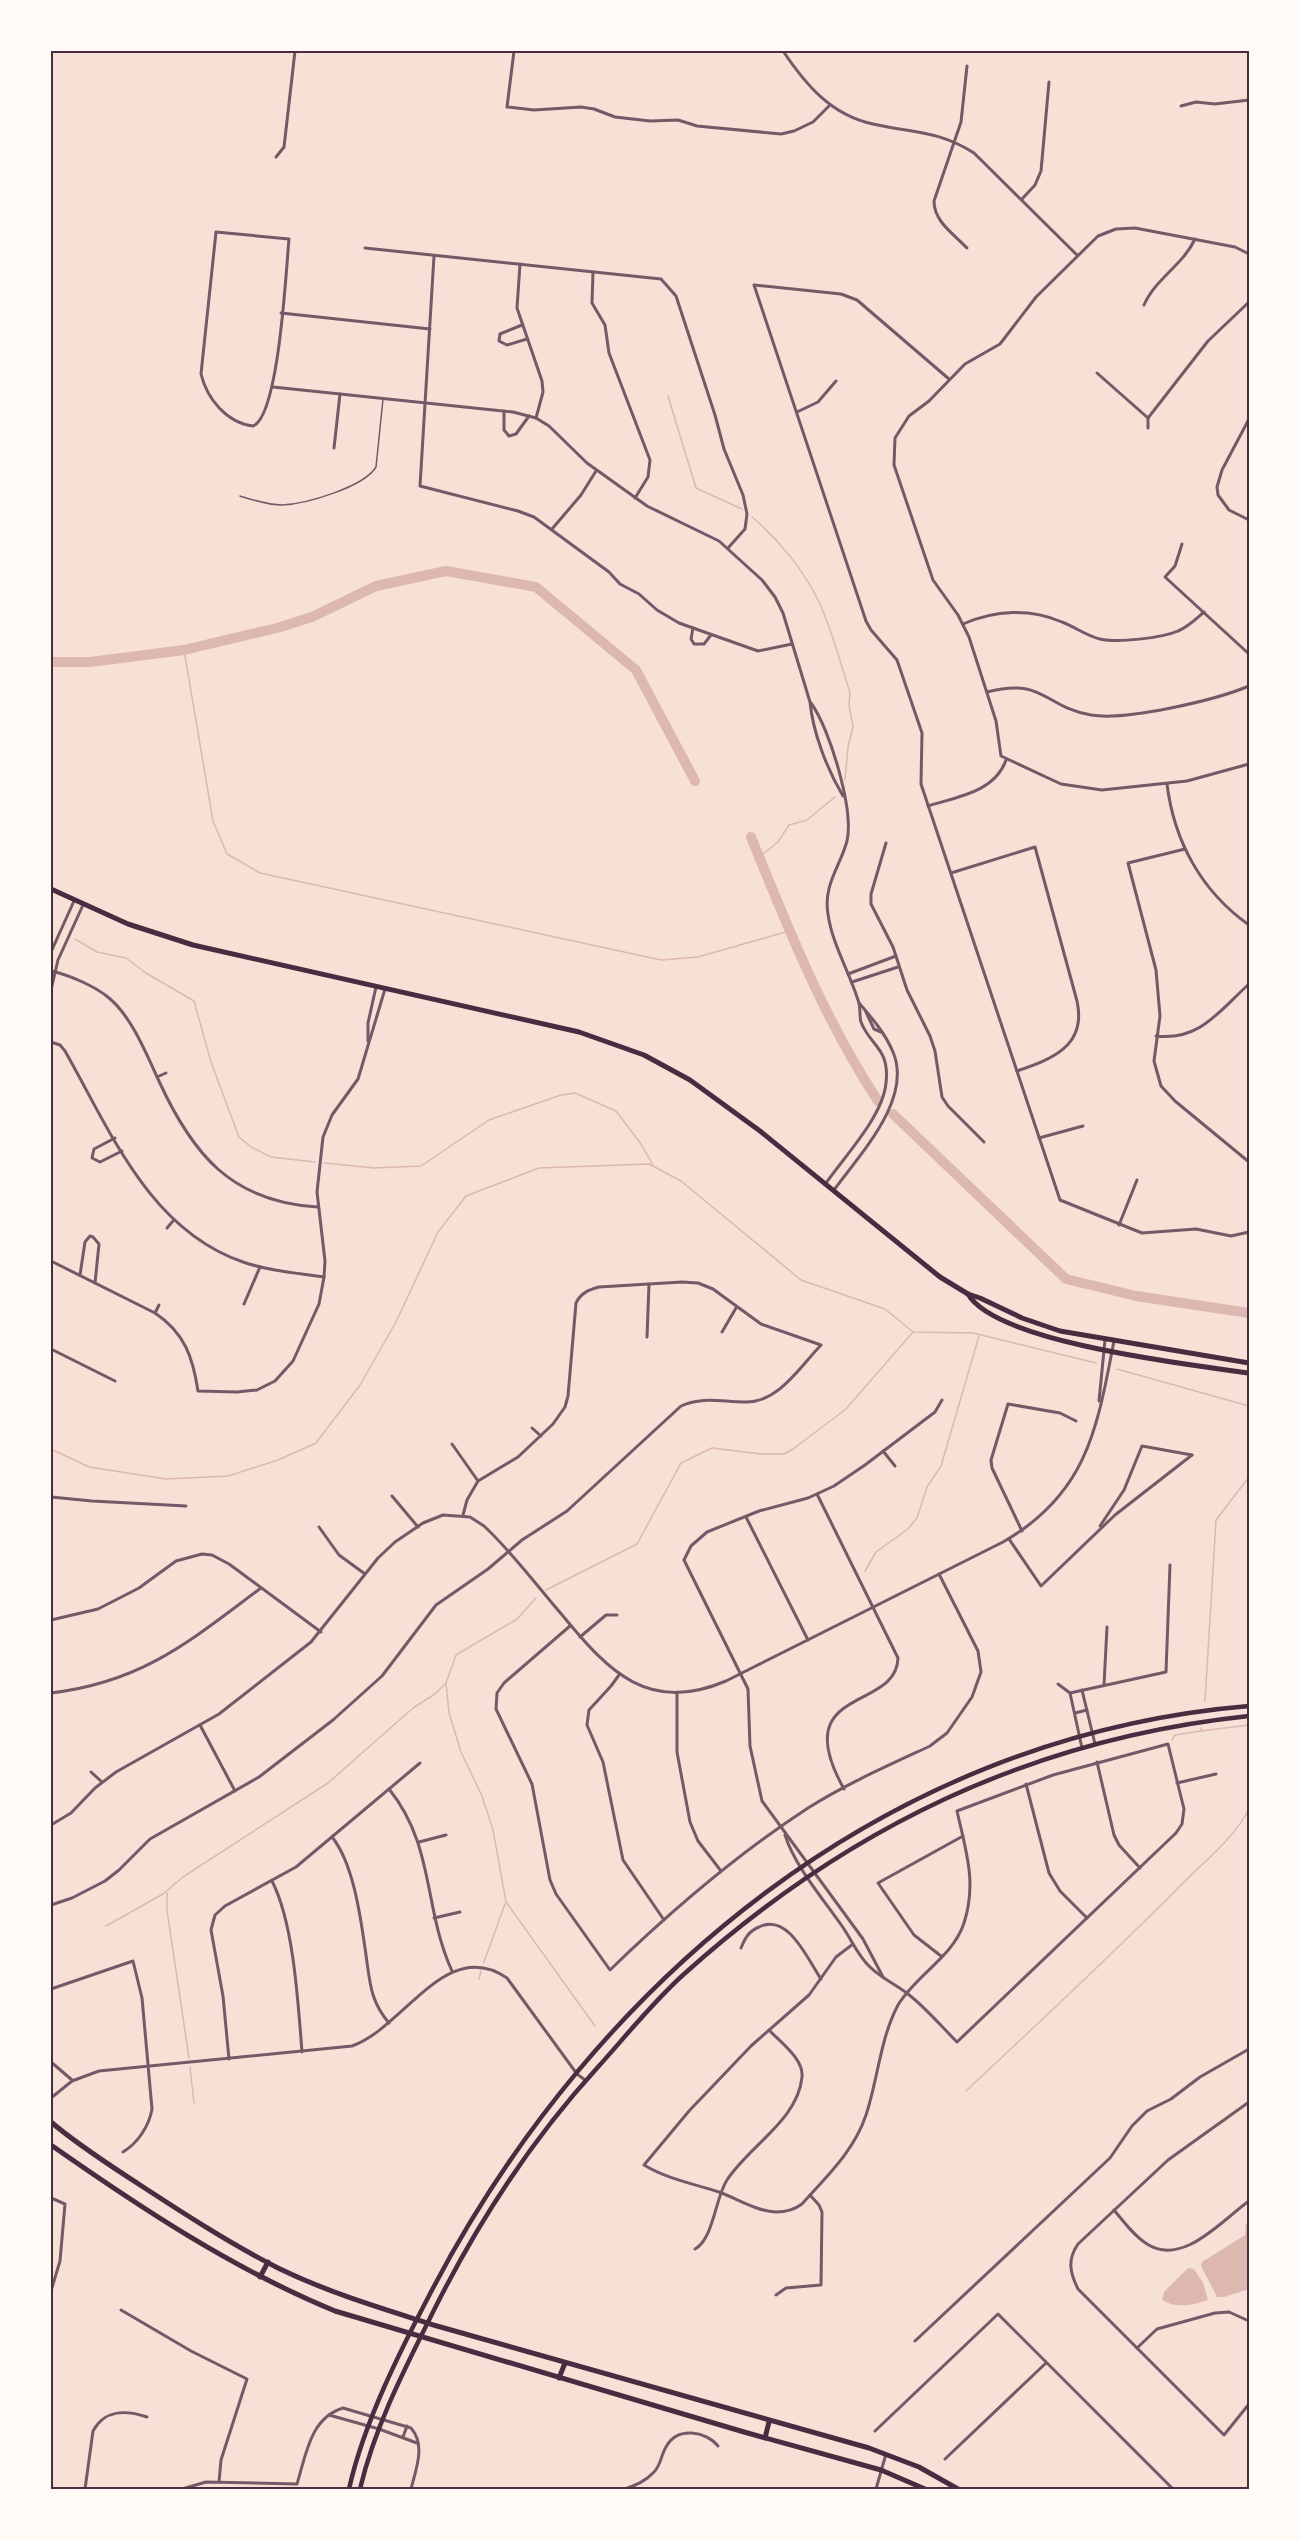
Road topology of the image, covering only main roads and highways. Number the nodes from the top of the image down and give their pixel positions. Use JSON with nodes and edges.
{"nodes":[{"id":1,"x":51,"y":889,"type":"edge"},
{"id":2,"x":968,"y":1294,"type":"junction"},
{"id":3,"x":1249,"y":1363,"type":"edge"},
{"id":4,"x":1249,"y":1373,"type":"edge"},
{"id":5,"x":1249,"y":1706,"type":"edge"},
{"id":6,"x":1238,"y":1707,"type":"junction"},
{"id":7,"x":1249,"y":1716,"type":"edge"},
{"id":8,"x":1239,"y":1717,"type":"junction"},
{"id":9,"x":51,"y":2122,"type":"edge"},
{"id":10,"x":51,"y":2145,"type":"edge"},
{"id":11,"x":469,"y":2223,"type":"junction"},
{"id":12,"x":477,"y":2229,"type":"junction"},
{"id":13,"x":268,"y":2262,"type":"junction"},
{"id":14,"x":260,"y":2277,"type":"junction"},
{"id":15,"x":417,"y":2320,"type":"junction"},
{"id":16,"x":428,"y":2323,"type":"junction"},
{"id":17,"x":410,"y":2335,"type":"junction"},
{"id":18,"x":420,"y":2338,"type":"junction"},
{"id":19,"x":565,"y":2362,"type":"junction"},
{"id":20,"x":559,"y":2378,"type":"junction"},
{"id":21,"x":769,"y":2422,"type":"junction"},
{"id":22,"x":765,"y":2438,"type":"junction"},
{"id":23,"x":349,"y":2489,"type":"edge"},
{"id":24,"x":360,"y":2489,"type":"edge"},
{"id":25,"x":925,"y":2489,"type":"edge"},
{"id":26,"x":958,"y":2489,"type":"edge"}],
"edges":[{"from":1,"to":2,"type":"main road"},
{"from":2,"to":3,"type":"main road"},
{"from":2,"to":4,"type":"main road"},
{"from":5,"to":6,"type":"main road"},
{"from":6,"to":8,"type":"main road"},
{"from":6,"to":11,"type":"main road"},
{"from":7,"to":8,"type":"main road"},
{"from":8,"to":12,"type":"main road"},
{"from":9,"to":13,"type":"main road"},
{"from":10,"to":14,"type":"main road"},
{"from":11,"to":12,"type":"main road"},
{"from":11,"to":15,"type":"main road"},
{"from":12,"to":16,"type":"main road"},
{"from":13,"to":14,"type":"main road"},
{"from":13,"to":15,"type":"main road"},
{"from":14,"to":17,"type":"main road"},
{"from":15,"to":16,"type":"main road"},
{"from":15,"to":17,"type":"main road"},
{"from":16,"to":18,"type":"main road"},
{"from":16,"to":19,"type":"main road"},
{"from":17,"to":18,"type":"main road"},
{"from":17,"to":23,"type":"main road"},
{"from":18,"to":20,"type":"main road"},
{"from":18,"to":24,"type":"main road"},
{"from":19,"to":20,"type":"main road"},
{"from":19,"to":21,"type":"main road"},
{"from":20,"to":22,"type":"main road"},
{"from":21,"to":22,"type":"main road"},
{"from":21,"to":26,"type":"main road"},
{"from":22,"to":25,"type":"main road"}]}
